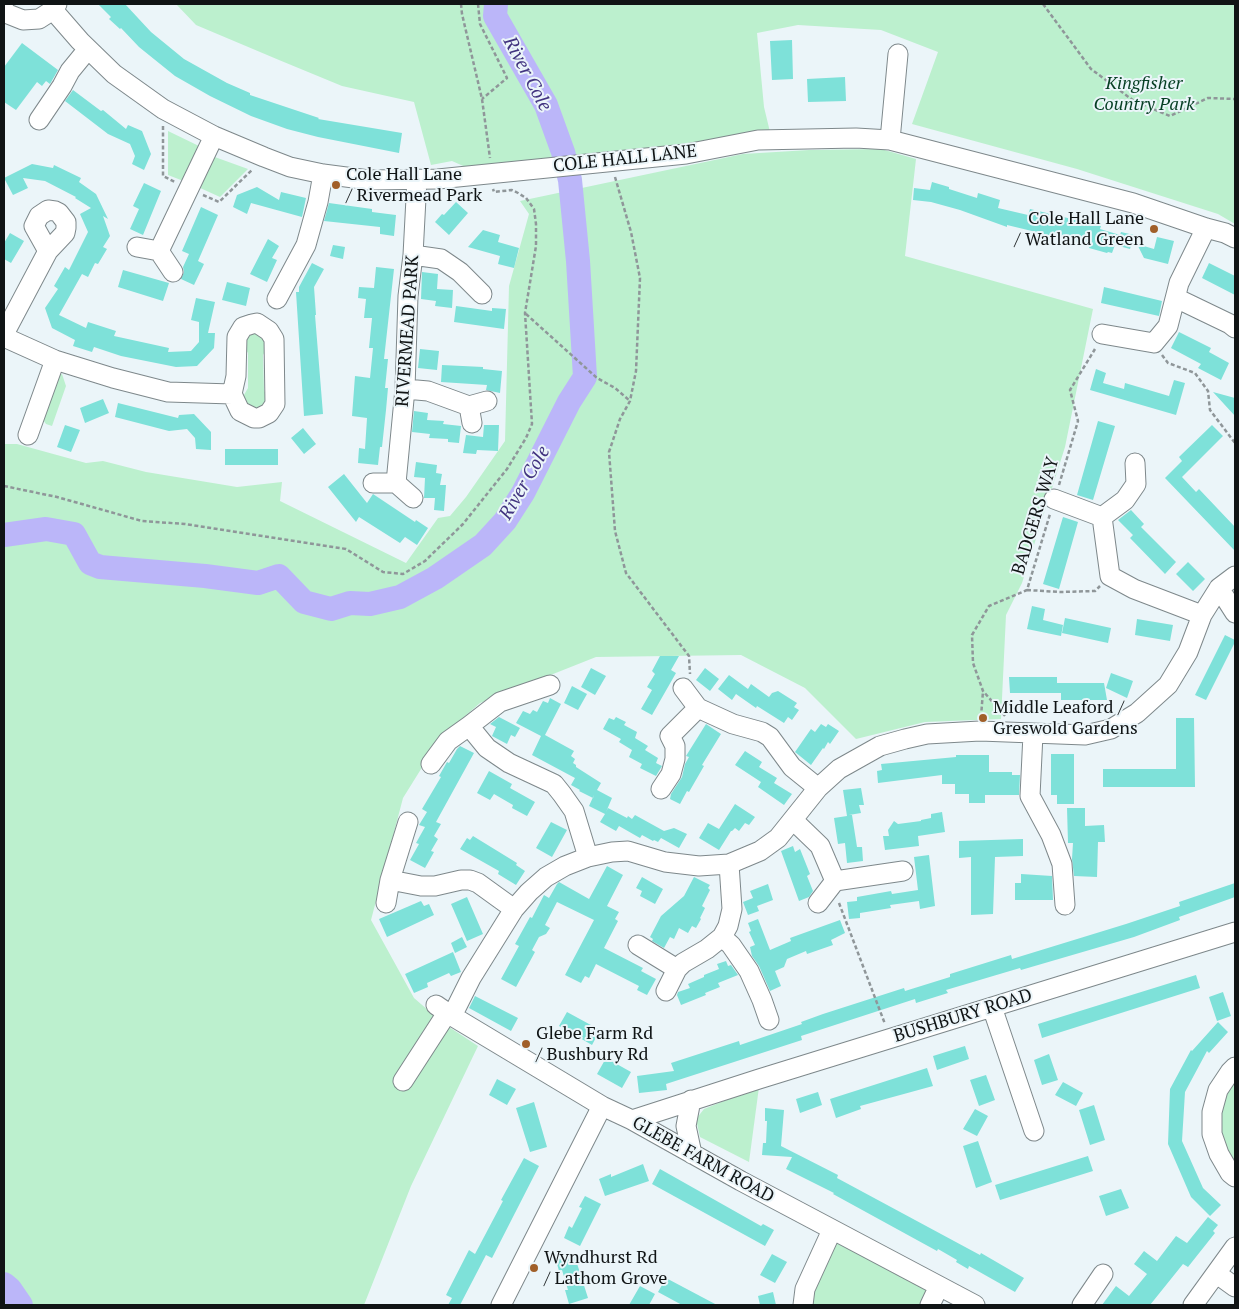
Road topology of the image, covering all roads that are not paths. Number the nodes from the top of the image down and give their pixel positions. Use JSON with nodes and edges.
{"nodes":[{"id":1,"x":55,"y":7,"type":"edge"},
{"id":2,"x":5,"y":14,"type":"edge"},
{"id":3,"x":88,"y":49,"type":"junction"},
{"id":4,"x":898,"y":54,"type":"dead end"},
{"id":5,"x":39,"y":120,"type":"dead end"},
{"id":6,"x":214,"y":136,"type":"junction"},
{"id":7,"x":890,"y":140,"type":"junction"},
{"id":8,"x":323,"y":174,"type":"junction"},
{"id":9,"x":417,"y":179,"type":"junction"},
{"id":10,"x":1206,"y":228,"type":"junction"},
{"id":11,"x":1235,"y":238,"type":"edge"},
{"id":12,"x":138,"y":247,"type":"dead end"},
{"id":13,"x":48,"y":252,"type":"dead end"},
{"id":14,"x":159,"y":252,"type":"junction"},
{"id":15,"x":413,"y":255,"type":"junction"},
{"id":16,"x":173,"y":272,"type":"dead end"},
{"id":17,"x":482,"y":294,"type":"dead end"},
{"id":18,"x":1176,"y":298,"type":"junction"},
{"id":19,"x":277,"y":299,"type":"dead end"},
{"id":20,"x":1235,"y":328,"type":"edge"},
{"id":21,"x":1102,"y":334,"type":"road end"},
{"id":22,"x":4,"y":335,"type":"edge"},
{"id":23,"x":55,"y":360,"type":"junction"},
{"id":24,"x":405,"y":389,"type":"junction"},
{"id":25,"x":232,"y":394,"type":"dead end"},
{"id":26,"x":476,"y":410,"type":"dead end"},
{"id":27,"x":28,"y":435,"type":"dead end"},
{"id":28,"x":1135,"y":463,"type":"dead end"},
{"id":29,"x":373,"y":483,"type":"dead end"},
{"id":30,"x":396,"y":483,"type":"junction"},
{"id":31,"x":413,"y":498,"type":"dead end"},
{"id":32,"x":1054,"y":499,"type":"road end"},
{"id":33,"x":1102,"y":517,"type":"junction"},
{"id":34,"x":1235,"y":576,"type":"edge"},
{"id":35,"x":1219,"y":588,"type":"junction"},
{"id":36,"x":1235,"y":612,"type":"edge"},
{"id":37,"x":1202,"y":615,"type":"junction"},
{"id":38,"x":550,"y":685,"type":"dead end"},
{"id":39,"x":684,"y":688,"type":"road end"},
{"id":40,"x":698,"y":708,"type":"junction"},
{"id":41,"x":469,"y":726,"type":"junction"},
{"id":42,"x":1026,"y":733,"type":"junction"},
{"id":43,"x":431,"y":764,"type":"dead end"},
{"id":44,"x":818,"y":788,"type":"junction"},
{"id":45,"x":661,"y":789,"type":"dead end"},
{"id":46,"x":793,"y":820,"type":"junction"},
{"id":47,"x":408,"y":822,"type":"dead end"},
{"id":48,"x":588,"y":857,"type":"junction"},
{"id":49,"x":729,"y":864,"type":"junction"},
{"id":50,"x":902,"y":871,"type":"dead end"},
{"id":51,"x":390,"y":880,"type":"junction"},
{"id":52,"x":833,"y":885,"type":"junction"},
{"id":53,"x":386,"y":903,"type":"dead end"},
{"id":54,"x":818,"y":903,"type":"dead end"},
{"id":55,"x":1065,"y":905,"type":"dead end"},
{"id":56,"x":514,"y":909,"type":"junction"},
{"id":57,"x":722,"y":937,"type":"junction"},
{"id":58,"x":1234,"y":937,"type":"edge"},
{"id":59,"x":638,"y":945,"type":"dead end"},
{"id":60,"x":678,"y":969,"type":"junction"},
{"id":61,"x":666,"y":992,"type":"dead end"},
{"id":62,"x":992,"y":1007,"type":"junction"},
{"id":63,"x":445,"y":1011,"type":"junction"},
{"id":64,"x":768,"y":1020,"type":"dead end"},
{"id":65,"x":1235,"y":1067,"type":"edge"},
{"id":66,"x":403,"y":1081,"type":"dead end"},
{"id":67,"x":692,"y":1100,"type":"junction"},
{"id":68,"x":602,"y":1106,"type":"junction"},
{"id":69,"x":632,"y":1120,"type":"junction"},
{"id":70,"x":1034,"y":1131,"type":"dead end"},
{"id":71,"x":692,"y":1154,"type":"junction"},
{"id":72,"x":1235,"y":1177,"type":"edge"},
{"id":73,"x":832,"y":1230,"type":"junction"},
{"id":74,"x":1235,"y":1247,"type":"edge"},
{"id":75,"x":1103,"y":1274,"type":"dead end"},
{"id":76,"x":1217,"y":1274,"type":"junction"},
{"id":77,"x":940,"y":1286,"type":"junction"},
{"id":78,"x":1235,"y":1286,"type":"edge"},
{"id":79,"x":508,"y":1303,"type":"edge"},
{"id":80,"x":802,"y":1305,"type":"edge"},
{"id":81,"x":930,"y":1305,"type":"edge"},
{"id":82,"x":975,"y":1305,"type":"edge"},
{"id":83,"x":1082,"y":1305,"type":"edge"},
{"id":84,"x":1193,"y":1305,"type":"edge"}],
"edges":[{"from":1,"to":2,"type":"street"},
{"from":1,"to":3,"type":"street","name":"COLE HALL LANE"},
{"from":3,"to":5,"type":"street"},
{"from":3,"to":6,"type":"street","name":"COLE HALL LANE"},
{"from":4,"to":7,"type":"street"},
{"from":6,"to":8,"type":"street","name":"COLE HALL LANE"},
{"from":6,"to":14,"type":"street"},
{"from":7,"to":9,"type":"street","name":"COLE HALL LANE"},
{"from":7,"to":10,"type":"street","name":"COLE HALL LANE"},
{"from":8,"to":9,"type":"street","name":"COLE HALL LANE"},
{"from":8,"to":19,"type":"street"},
{"from":9,"to":15,"type":"street","name":"RIVERMEAD PARK"},
{"from":10,"to":11,"type":"street","name":"COLE HALL LANE"},
{"from":10,"to":18,"type":"street"},
{"from":12,"to":14,"type":"street"},
{"from":13,"to":22,"type":"street"},
{"from":14,"to":16,"type":"street"},
{"from":15,"to":17,"type":"street"},
{"from":15,"to":24,"type":"street","name":"RIVERMEAD PARK"},
{"from":18,"to":20,"type":"street"},
{"from":18,"to":21,"type":"street"},
{"from":22,"to":23,"type":"street"},
{"from":23,"to":25,"type":"street"},
{"from":23,"to":27,"type":"street"},
{"from":24,"to":26,"type":"street"},
{"from":24,"to":30,"type":"street","name":"RIVERMEAD PARK"},
{"from":28,"to":33,"type":"street"},
{"from":29,"to":30,"type":"street"},
{"from":30,"to":31,"type":"street"},
{"from":32,"to":33,"type":"street"},
{"from":33,"to":37,"type":"street"},
{"from":34,"to":35,"type":"street"},
{"from":35,"to":36,"type":"street"},
{"from":35,"to":37,"type":"street"},
{"from":37,"to":42,"type":"street"},
{"from":38,"to":41,"type":"street"},
{"from":39,"to":40,"type":"street"},
{"from":40,"to":44,"type":"street"},
{"from":40,"to":45,"type":"street"},
{"from":41,"to":43,"type":"street"},
{"from":41,"to":48,"type":"street"},
{"from":42,"to":44,"type":"street"},
{"from":42,"to":55,"type":"street"},
{"from":44,"to":46,"type":"street"},
{"from":46,"to":49,"type":"street"},
{"from":46,"to":52,"type":"street"},
{"from":47,"to":51,"type":"street"},
{"from":48,"to":49,"type":"street"},
{"from":48,"to":56,"type":"street"},
{"from":49,"to":57,"type":"street"},
{"from":50,"to":52,"type":"street"},
{"from":51,"to":53,"type":"street"},
{"from":51,"to":56,"type":"street"},
{"from":52,"to":54,"type":"street"},
{"from":56,"to":63,"type":"street"},
{"from":57,"to":60,"type":"street"},
{"from":57,"to":64,"type":"street"},
{"from":58,"to":62,"type":"street","name":"BUSHBURY ROAD"},
{"from":59,"to":60,"type":"street"},
{"from":60,"to":61,"type":"street"},
{"from":62,"to":67,"type":"street","name":"BUSHBURY ROAD"},
{"from":62,"to":70,"type":"street"},
{"from":63,"to":66,"type":"street"},
{"from":63,"to":68,"type":"street","name":"GLEBE FARM ROAD"},
{"from":65,"to":72,"type":"street"},
{"from":67,"to":69,"type":"street","name":"BUSHBURY ROAD"},
{"from":67,"to":71,"type":"street"},
{"from":68,"to":69,"type":"street","name":"GLEBE FARM ROAD"},
{"from":68,"to":79,"type":"street"},
{"from":69,"to":71,"type":"street","name":"GLEBE FARM ROAD"},
{"from":71,"to":73,"type":"street","name":"GLEBE FARM ROAD"},
{"from":73,"to":77,"type":"street","name":"GLEBE FARM ROAD"},
{"from":73,"to":80,"type":"street"},
{"from":74,"to":76,"type":"street"},
{"from":75,"to":83,"type":"street"},
{"from":76,"to":78,"type":"street"},
{"from":76,"to":84,"type":"street"},
{"from":77,"to":81,"type":"street"},
{"from":77,"to":82,"type":"street","name":"GLEBE FARM ROAD"}]}
